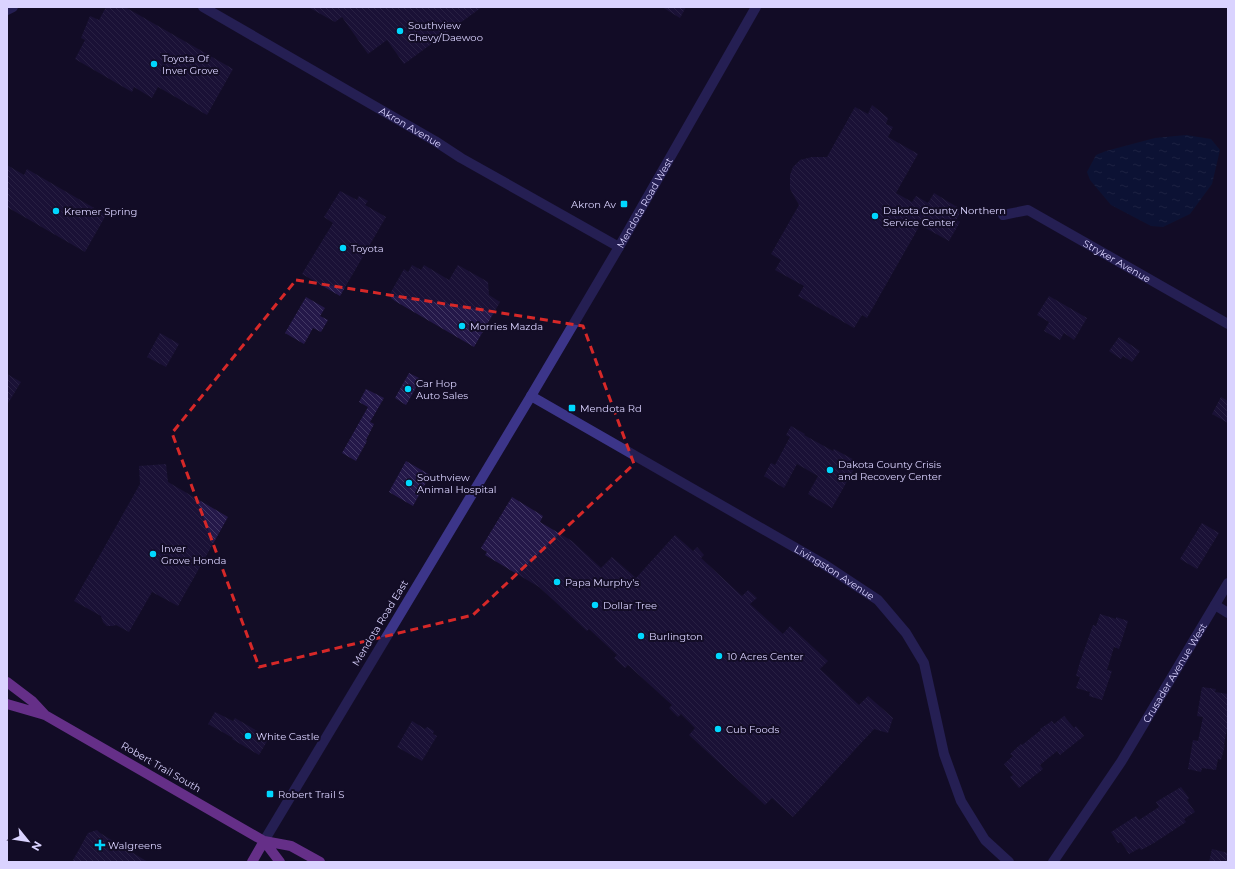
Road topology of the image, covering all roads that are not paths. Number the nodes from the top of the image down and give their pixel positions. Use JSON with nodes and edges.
{"nodes":[{"id":1,"x":13,"y":7,"type":"edge"},
{"id":2,"x":203,"y":7,"type":"edge"},
{"id":3,"x":756,"y":7,"type":"edge"},
{"id":4,"x":7,"y":10,"type":"edge"},
{"id":5,"x":1003,"y":215,"type":"dead end"},
{"id":6,"x":619,"y":247,"type":"junction"},
{"id":7,"x":1228,"y":324,"type":"edge"},
{"id":8,"x":531,"y":396,"type":"junction"},
{"id":9,"x":1228,"y":583,"type":"edge"},
{"id":10,"x":1215,"y":605,"type":"junction"},
{"id":11,"x":1228,"y":613,"type":"edge"},
{"id":12,"x":7,"y":682,"type":"edge"},
{"id":13,"x":7,"y":704,"type":"edge"},
{"id":14,"x":45,"y":715,"type":"junction"},
{"id":15,"x":264,"y":841,"type":"junction"},
{"id":16,"x":252,"y":862,"type":"edge"},
{"id":17,"x":280,"y":862,"type":"edge"},
{"id":18,"x":320,"y":862,"type":"edge"},
{"id":19,"x":1009,"y":862,"type":"edge"},
{"id":20,"x":1053,"y":862,"type":"edge"}],
"edges":[{"from":1,"to":4,"type":"street"},
{"from":2,"to":6,"type":"street","name":"Akron Avenue"},
{"from":3,"to":6,"type":"street","name":"Mendota Road West"},
{"from":5,"to":7,"type":"street","name":"Stryker Avenue"},
{"from":6,"to":8,"type":"street","name":"Mendota Road West"},
{"from":8,"to":15,"type":"street","name":"Mendota Road East"},
{"from":8,"to":19,"type":"street","name":"Livingston Avenue"},
{"from":9,"to":10,"type":"street","name":"Crusader Avenue West"},
{"from":10,"to":11,"type":"street"},
{"from":10,"to":20,"type":"street","name":"Crusader Avenue West"},
{"from":12,"to":14,"type":"main road","name":"Robert Trail South"},
{"from":13,"to":14,"type":"main road","name":"Robert Trail South"},
{"from":14,"to":15,"type":"main road","name":"Robert Trail South"},
{"from":15,"to":16,"type":"main road","name":"Mendota Road East"},
{"from":15,"to":17,"type":"main road"},
{"from":15,"to":18,"type":"main road"}]}
